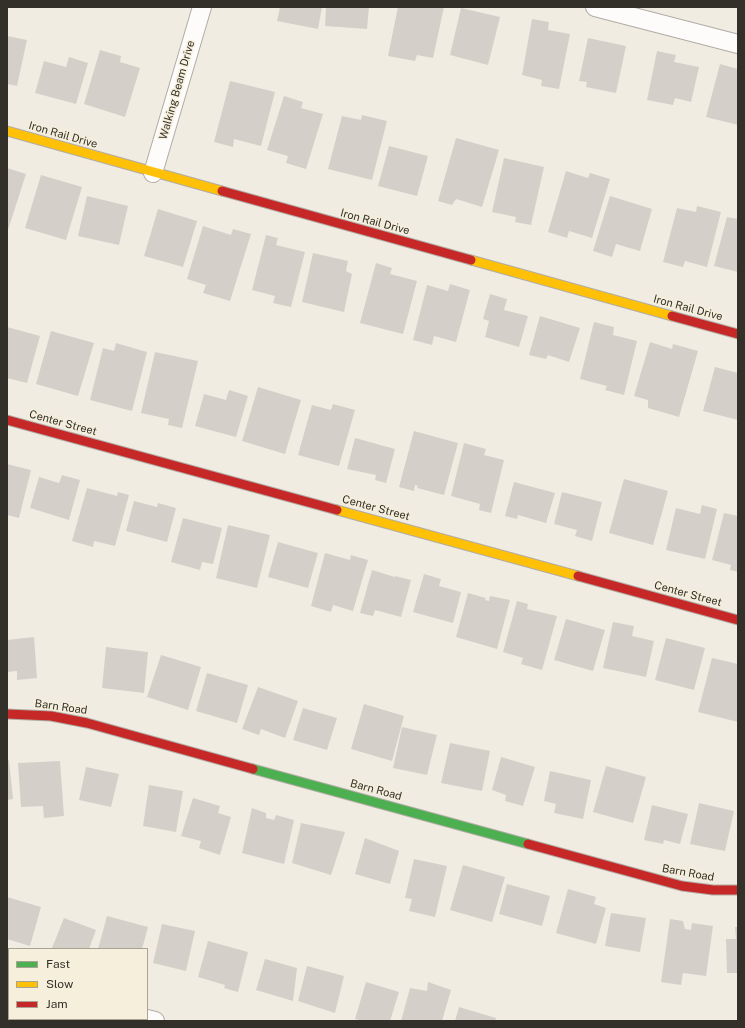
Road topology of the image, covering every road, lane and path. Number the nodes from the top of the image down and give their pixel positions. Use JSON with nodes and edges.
{"nodes":[{"id":1,"x":202,"y":7,"type":"edge"},
{"id":2,"x":595,"y":7,"type":"edge"},
{"id":3,"x":738,"y":44,"type":"edge"},
{"id":4,"x":7,"y":131,"type":"edge"},
{"id":5,"x":153,"y":173,"type":"junction"},
{"id":6,"x":738,"y":334,"type":"edge"},
{"id":7,"x":7,"y":420,"type":"edge"},
{"id":8,"x":738,"y":620,"type":"edge"},
{"id":9,"x":7,"y":714,"type":"edge"},
{"id":10,"x":738,"y":890,"type":"edge"}],
"edges":[{"from":1,"to":5,"type":"street","name":"Walking Beam Drive"},
{"from":2,"to":3,"type":"street"},
{"from":4,"to":5,"type":"street","name":"Iron Rail Drive"},
{"from":5,"to":6,"type":"street","name":"Iron Rail Drive"},
{"from":7,"to":8,"type":"street","name":"Center Street"},
{"from":9,"to":10,"type":"street","name":"Barn Road"}]}
